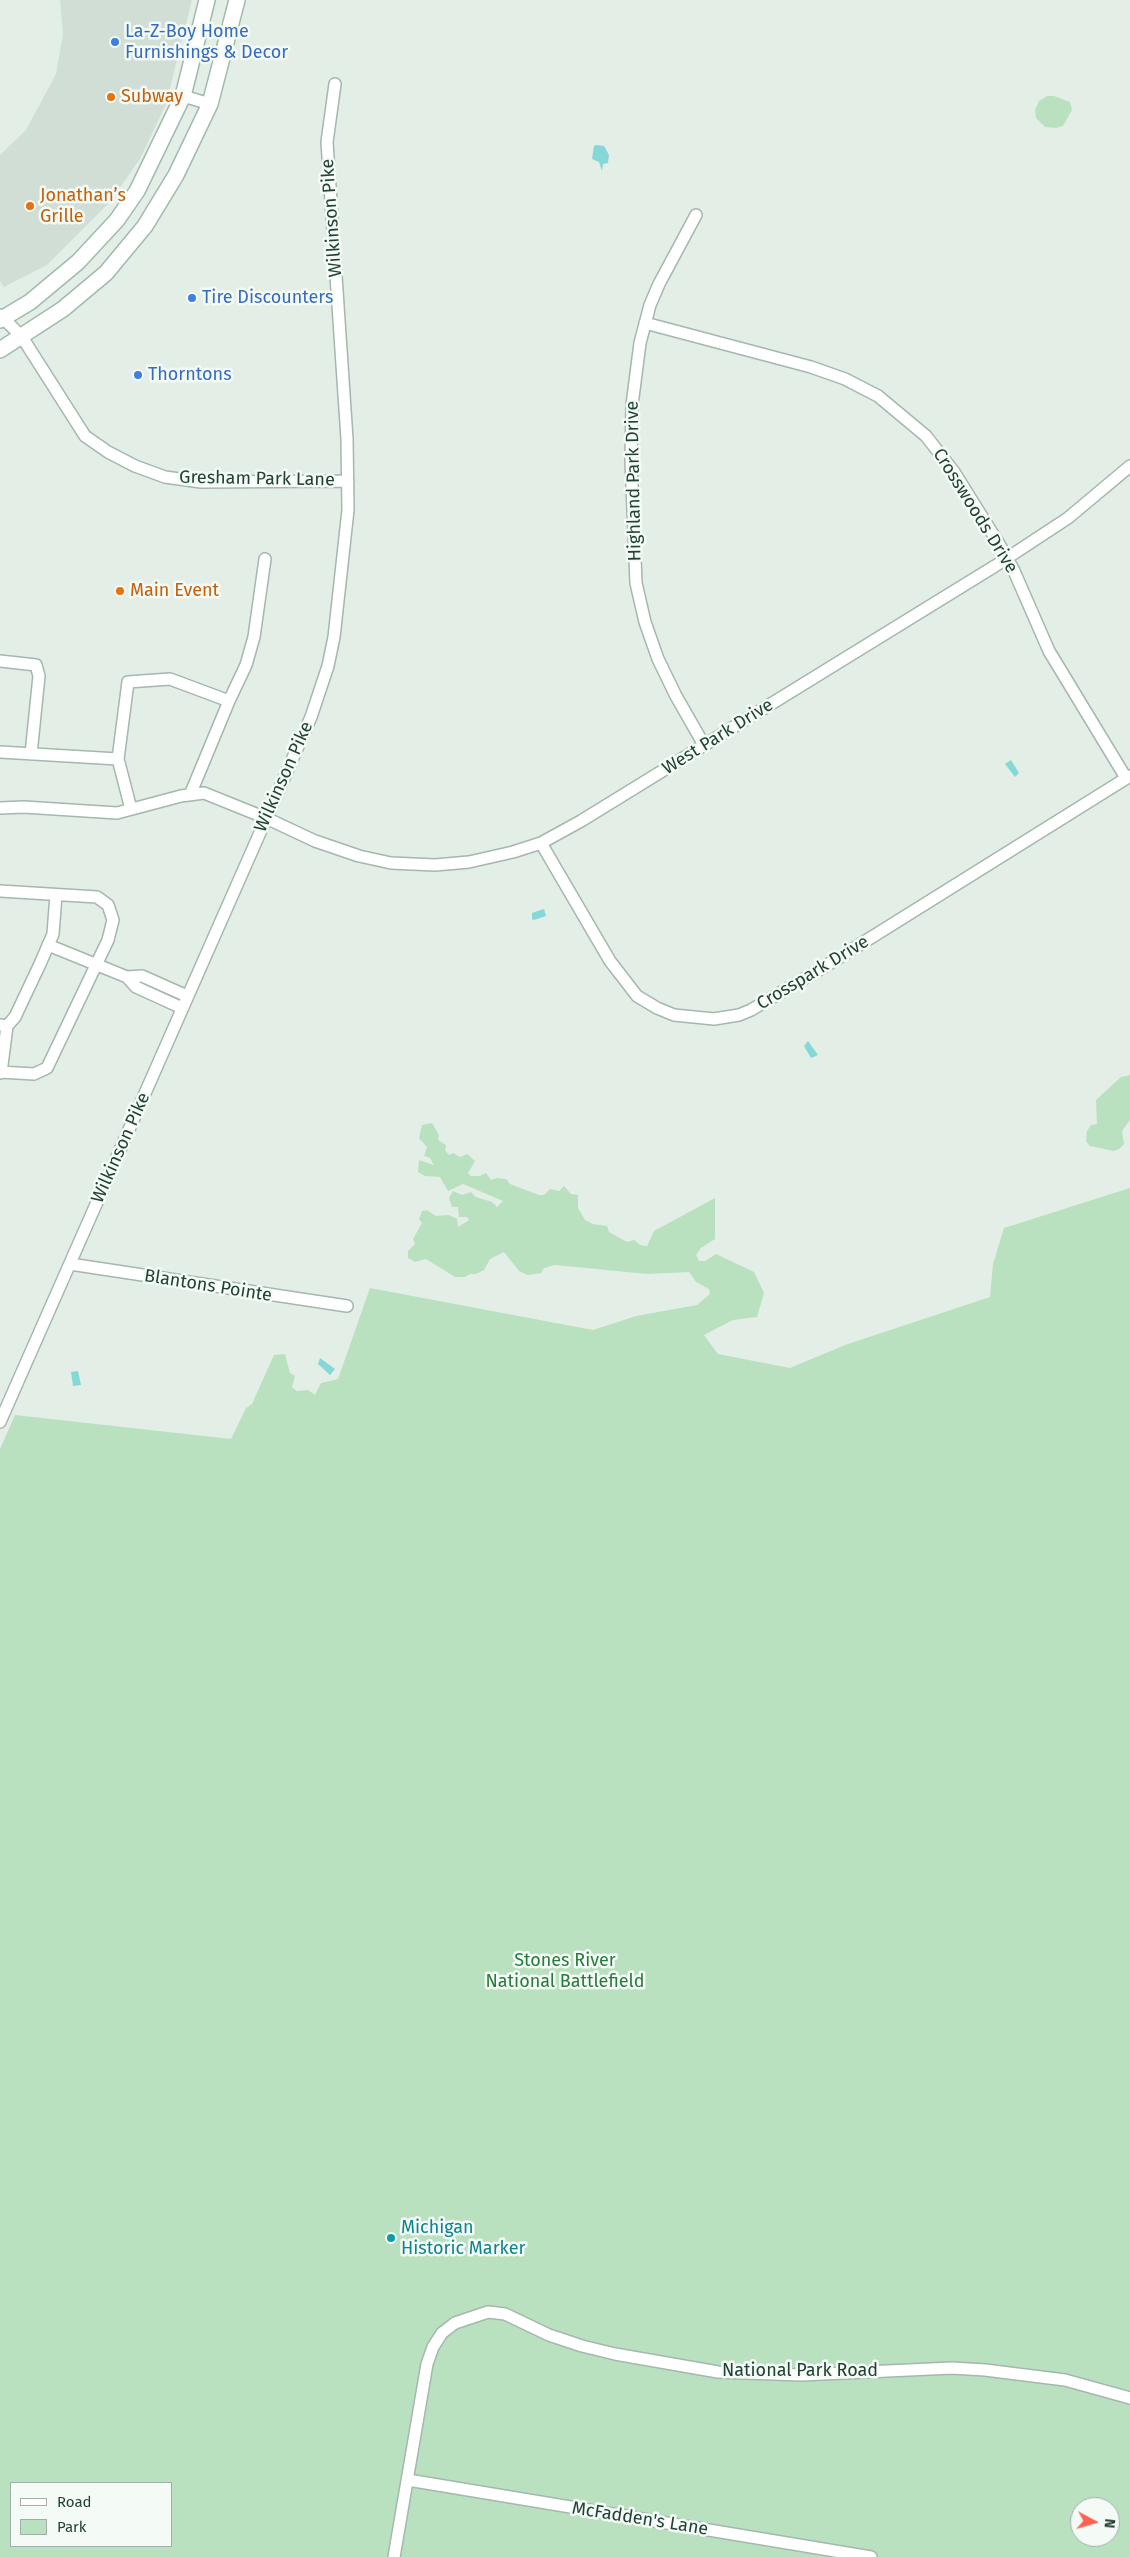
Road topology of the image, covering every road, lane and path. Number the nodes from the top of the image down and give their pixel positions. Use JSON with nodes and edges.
{"nodes":[{"id":1,"x":207,"y":0,"type":"edge"},
{"id":2,"x":237,"y":0,"type":"edge"},
{"id":3,"x":335,"y":84,"type":"dead end"},
{"id":4,"x":183,"y":96,"type":"junction"},
{"id":5,"x":210,"y":104,"type":"junction"},
{"id":6,"x":696,"y":215,"type":"dead end"},
{"id":7,"x":1,"y":318,"type":"edge"},
{"id":8,"x":645,"y":324,"type":"junction"},
{"id":9,"x":22,"y":337,"type":"junction"},
{"id":10,"x":0,"y":350,"type":"edge"},
{"id":11,"x":1130,"y":466,"type":"edge"},
{"id":12,"x":348,"y":481,"type":"junction"},
{"id":13,"x":1007,"y":558,"type":"junction"},
{"id":14,"x":265,"y":559,"type":"dead end"},
{"id":15,"x":0,"y":661,"type":"edge"},
{"id":16,"x":229,"y":701,"type":"junction"},
{"id":17,"x":704,"y":745,"type":"junction"},
{"id":18,"x":0,"y":752,"type":"edge"},
{"id":19,"x":31,"y":754,"type":"junction"},
{"id":20,"x":118,"y":760,"type":"junction"},
{"id":21,"x":1128,"y":777,"type":"edge"},
{"id":22,"x":190,"y":795,"type":"junction"},
{"id":23,"x":0,"y":808,"type":"edge"},
{"id":24,"x":131,"y":809,"type":"junction"},
{"id":25,"x":266,"y":818,"type":"junction"},
{"id":26,"x":540,"y":843,"type":"junction"},
{"id":27,"x":0,"y":891,"type":"edge"},
{"id":28,"x":56,"y":895,"type":"junction"},
{"id":29,"x":48,"y":945,"type":"junction"},
{"id":30,"x":95,"y":964,"type":"junction"},
{"id":31,"x":127,"y":977,"type":"junction"},
{"id":32,"x":187,"y":996,"type":"junction"},
{"id":33,"x":182,"y":1008,"type":"junction"},
{"id":34,"x":4,"y":1025,"type":"edge"},
{"id":35,"x":0,"y":1072,"type":"edge"},
{"id":36,"x":70,"y":1264,"type":"junction"},
{"id":37,"x":347,"y":1306,"type":"dead end"},
{"id":38,"x":1,"y":1418,"type":"edge"},
{"id":39,"x":1130,"y":2398,"type":"edge"},
{"id":40,"x":408,"y":2480,"type":"junction"},
{"id":41,"x":394,"y":2557,"type":"edge"},
{"id":42,"x":871,"y":2557,"type":"edge"}],
"edges":[{"from":1,"to":4,"type":"main road"},
{"from":2,"to":5,"type":"main road"},
{"from":3,"to":12,"type":"street","name":"Wilkinson Pike"},
{"from":4,"to":5,"type":"street"},
{"from":4,"to":7,"type":"main road"},
{"from":5,"to":9,"type":"main road"},
{"from":6,"to":8,"type":"street","name":"Highland Park Drive"},
{"from":7,"to":9,"type":"street","name":"Gresham Park Lane"},
{"from":8,"to":13,"type":"street","name":"Crosswoods Drive"},
{"from":8,"to":17,"type":"street","name":"Highland Park Drive"},
{"from":9,"to":10,"type":"main road"},
{"from":9,"to":12,"type":"street","name":"Gresham Park Lane"},
{"from":11,"to":13,"type":"street","name":"West Park Drive"},
{"from":12,"to":25,"type":"street","name":"Wilkinson Pike"},
{"from":13,"to":17,"type":"street","name":"West Park Drive"},
{"from":13,"to":21,"type":"street","name":"Crosswoods Drive"},
{"from":14,"to":16,"type":"street"},
{"from":15,"to":19,"type":"street"},
{"from":16,"to":20,"type":"street"},
{"from":16,"to":22,"type":"street"},
{"from":17,"to":26,"type":"street","name":"West Park Drive"},
{"from":18,"to":19,"type":"street"},
{"from":19,"to":20,"type":"street"},
{"from":20,"to":24,"type":"street"},
{"from":21,"to":26,"type":"street","name":"Crosspark Drive"},
{"from":22,"to":24,"type":"street"},
{"from":22,"to":25,"type":"street","name":"West Park Drive"},
{"from":23,"to":24,"type":"street"},
{"from":25,"to":26,"type":"street","name":"West Park Drive"},
{"from":25,"to":32,"type":"street","name":"Wilkinson Pike"},
{"from":27,"to":28,"type":"street"},
{"from":28,"to":29,"type":"street"},
{"from":28,"to":30,"type":"street"},
{"from":29,"to":30,"type":"street"},
{"from":29,"to":34,"type":"street"},
{"from":30,"to":31,"type":"street"},
{"from":30,"to":35,"type":"street"},
{"from":31,"to":32,"type":"street"},
{"from":31,"to":33,"type":"street"},
{"from":32,"to":33,"type":"street","name":"Wilkinson Pike"},
{"from":33,"to":36,"type":"street","name":"Wilkinson Pike"},
{"from":34,"to":35,"type":"street"},
{"from":36,"to":37,"type":"street","name":"Blantons Pointe"},
{"from":36,"to":38,"type":"street","name":"Wilkinson Pike"},
{"from":39,"to":40,"type":"street","name":"National Park Road"},
{"from":40,"to":41,"type":"street","name":"National Park Road"},
{"from":40,"to":42,"type":"street","name":"McFadden's Lane"}]}
